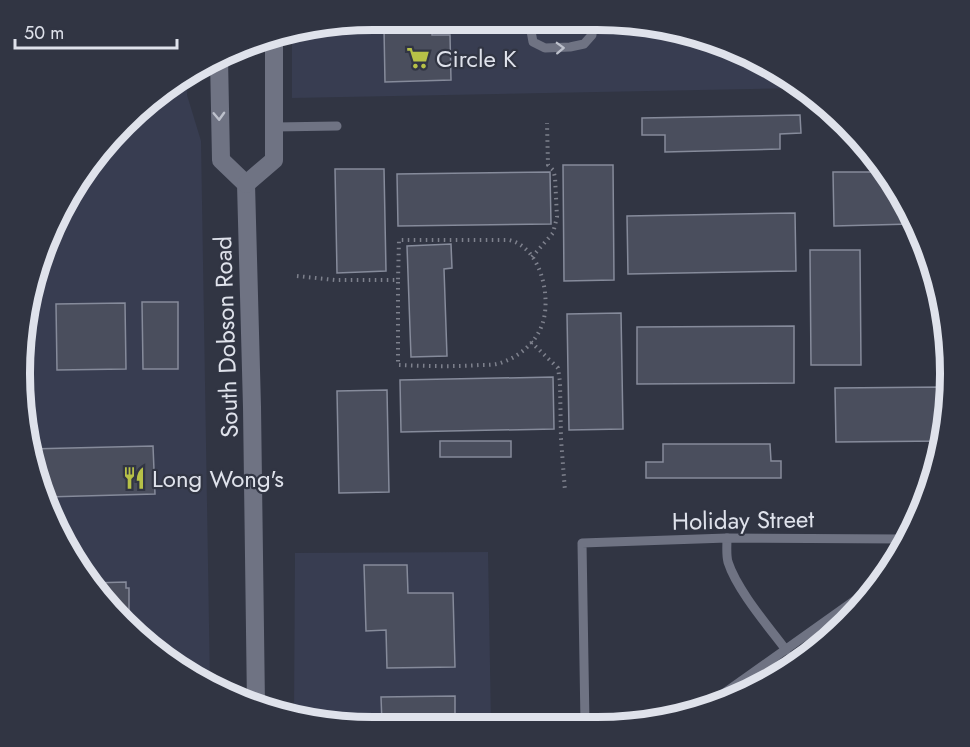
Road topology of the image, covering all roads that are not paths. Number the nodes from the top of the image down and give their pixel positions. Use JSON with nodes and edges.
{"nodes":[{"id":1,"x":530,"y":30,"type":"edge"},
{"id":2,"x":592,"y":30,"type":"edge"},
{"id":3,"x":274,"y":45,"type":"edge"},
{"id":4,"x":219,"y":67,"type":"edge"},
{"id":5,"x":337,"y":126,"type":"dead end"},
{"id":6,"x":275,"y":127,"type":"junction"},
{"id":7,"x":246,"y":184,"type":"junction"},
{"id":8,"x":727,"y":538,"type":"junction"},
{"id":9,"x":897,"y":539,"type":"edge"},
{"id":10,"x":853,"y":602,"type":"edge"},
{"id":11,"x":786,"y":651,"type":"junction"},
{"id":12,"x":728,"y":691,"type":"edge"},
{"id":13,"x":256,"y":696,"type":"edge"},
{"id":14,"x":585,"y":717,"type":"edge"}],
"edges":[{"from":1,"to":2,"type":"lane","one_way":true},
{"from":3,"to":6,"type":"main road"},
{"from":4,"to":7,"type":"main road","one_way":true},
{"from":5,"to":6,"type":"lane"},
{"from":6,"to":7,"type":"main road"},
{"from":7,"to":13,"type":"main road","name":"South Dobson Road"},
{"from":8,"to":9,"type":"lane","name":"Holiday Street"},
{"from":8,"to":11,"type":"lane"},
{"from":8,"to":14,"type":"lane","name":"Holiday Street"},
{"from":10,"to":11,"type":"lane"},
{"from":11,"to":12,"type":"lane"}]}
